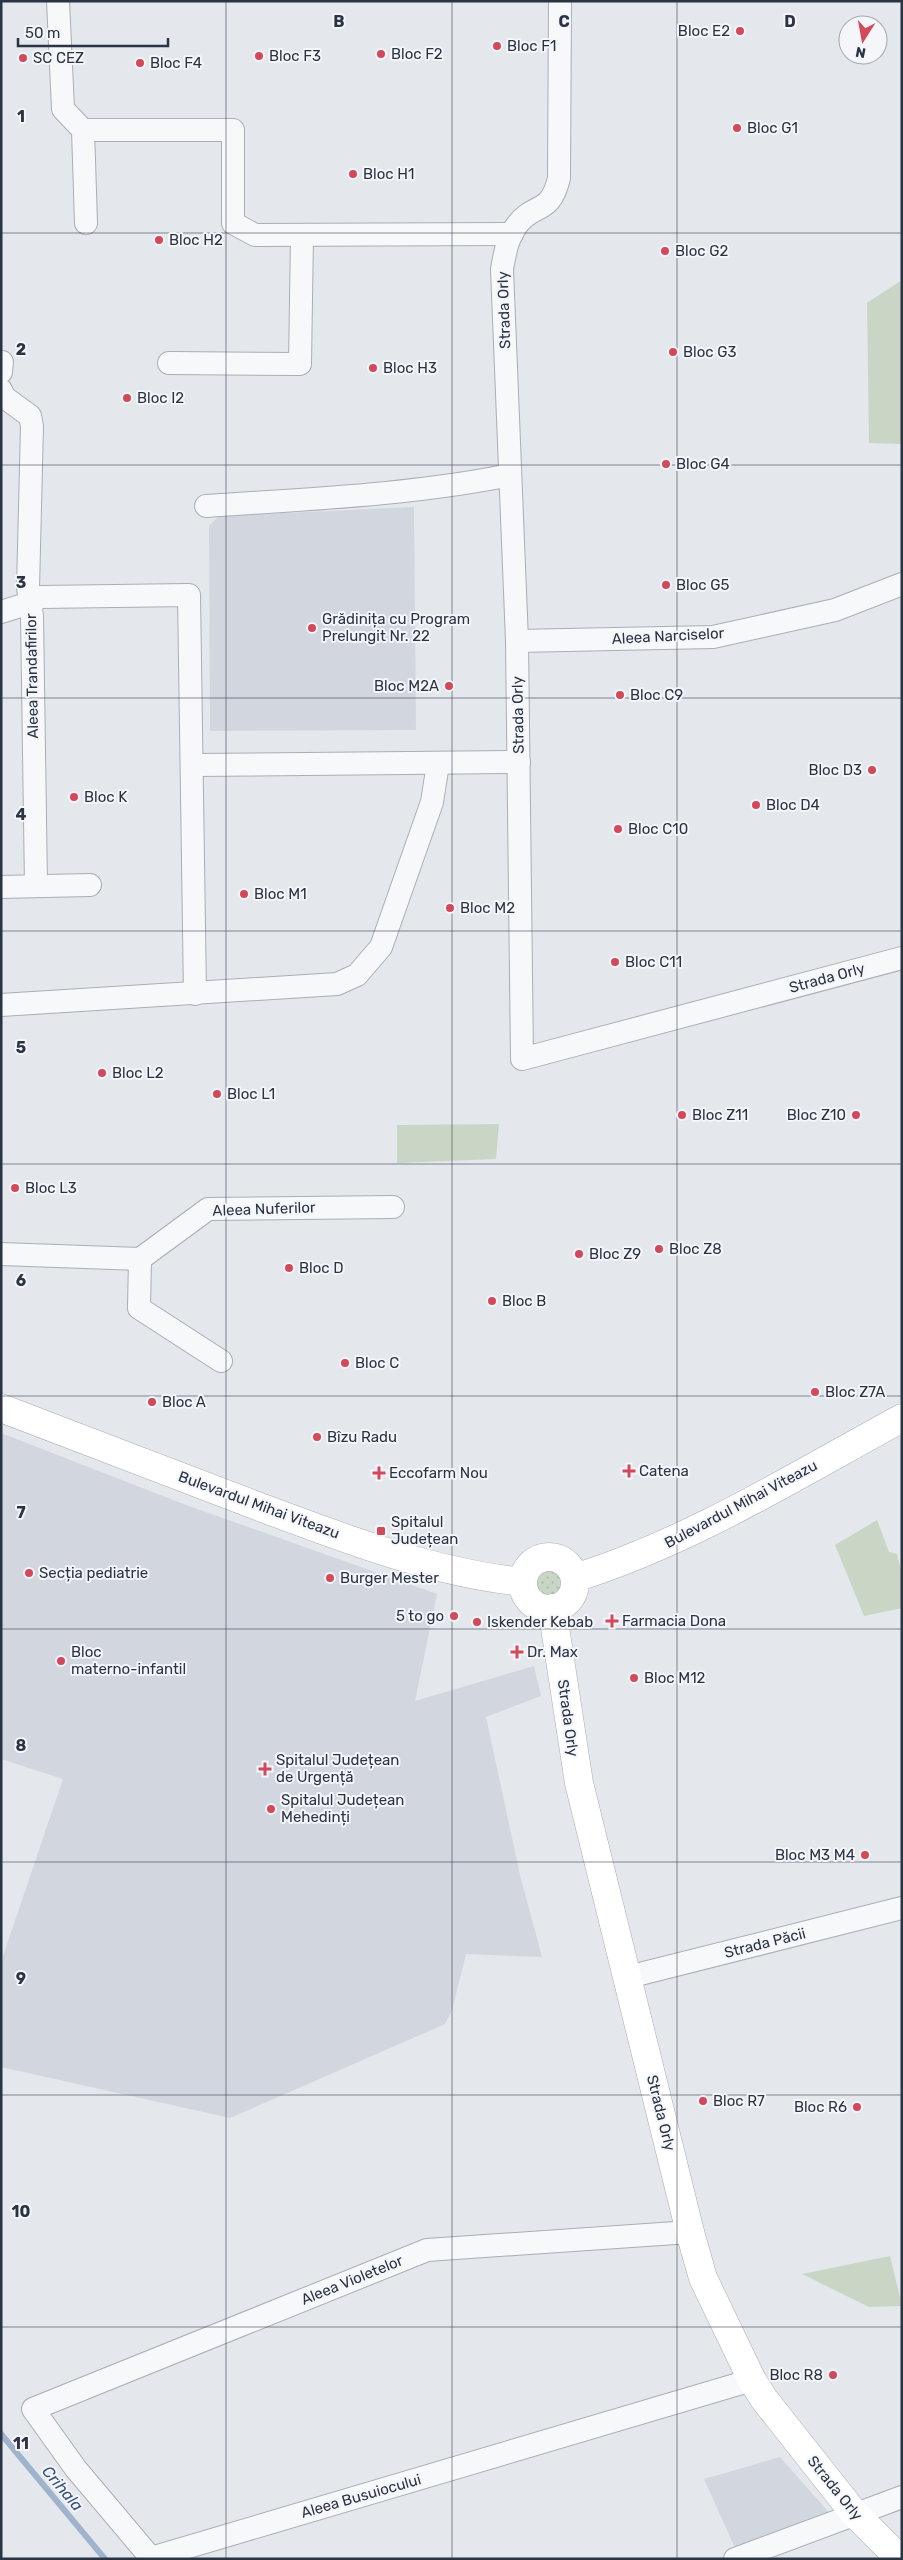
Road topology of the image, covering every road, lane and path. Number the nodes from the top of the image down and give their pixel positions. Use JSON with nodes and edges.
{"nodes":[{"id":1,"x":58,"y":1,"type":"edge"},
{"id":2,"x":560,"y":1,"type":"edge"},
{"id":3,"x":83,"y":130,"type":"junction"},
{"id":4,"x":86,"y":223,"type":"dead end"},
{"id":5,"x":512,"y":234,"type":"junction"},
{"id":6,"x":302,"y":235,"type":"junction"},
{"id":7,"x":2,"y":362,"type":"edge"},
{"id":8,"x":169,"y":363,"type":"dead end"},
{"id":9,"x":1,"y":372,"type":"edge"},
{"id":10,"x":1,"y":390,"type":"edge"},
{"id":11,"x":510,"y":475,"type":"junction"},
{"id":12,"x":206,"y":506,"type":"dead end"},
{"id":13,"x":902,"y":584,"type":"edge"},
{"id":14,"x":30,"y":603,"type":"junction"},
{"id":15,"x":1,"y":612,"type":"edge"},
{"id":16,"x":517,"y":641,"type":"junction"},
{"id":17,"x":518,"y":762,"type":"junction"},
{"id":18,"x":438,"y":764,"type":"junction"},
{"id":19,"x":192,"y":765,"type":"junction"},
{"id":20,"x":90,"y":885,"type":"dead end"},
{"id":21,"x":36,"y":886,"type":"junction"},
{"id":22,"x":1,"y":887,"type":"edge"},
{"id":23,"x":902,"y":958,"type":"edge"},
{"id":24,"x":195,"y":994,"type":"junction"},
{"id":25,"x":1,"y":1005,"type":"edge"},
{"id":26,"x":393,"y":1207,"type":"dead end"},
{"id":27,"x":1,"y":1254,"type":"edge"},
{"id":28,"x":140,"y":1259,"type":"junction"},
{"id":29,"x":222,"y":1361,"type":"dead end"},
{"id":30,"x":1,"y":1408,"type":"edge"},
{"id":31,"x":902,"y":1418,"type":"edge"},
{"id":32,"x":575,"y":1578,"type":"junction"},
{"id":33,"x":523,"y":1582,"type":"junction"},
{"id":34,"x":552,"y":1608,"type":"junction"},
{"id":35,"x":902,"y":1908,"type":"edge"},
{"id":36,"x":628,"y":1977,"type":"junction"},
{"id":37,"x":690,"y":2232,"type":"junction"},
{"id":38,"x":752,"y":2380,"type":"junction"},
{"id":39,"x":34,"y":2409,"type":"joint"},
{"id":40,"x":902,"y":2497,"type":"edge"},
{"id":41,"x":854,"y":2513,"type":"junction"},
{"id":42,"x":152,"y":2558,"type":"edge"},
{"id":43,"x":735,"y":2559,"type":"edge"},
{"id":44,"x":900,"y":2559,"type":"edge"}],
"edges":[{"from":1,"to":3,"type":"street"},
{"from":2,"to":5,"type":"street","name":"Strada Orly"},
{"from":3,"to":4,"type":"street"},
{"from":3,"to":6,"type":"street"},
{"from":5,"to":6,"type":"street"},
{"from":5,"to":11,"type":"street","name":"Strada Orly"},
{"from":6,"to":8,"type":"street"},
{"from":7,"to":9,"type":"street"},
{"from":10,"to":14,"type":"street","name":"Aleea Trandafirilor"},
{"from":11,"to":12,"type":"street"},
{"from":11,"to":16,"type":"street","name":"Strada Orly"},
{"from":13,"to":16,"type":"street","name":"Aleea Narciselor"},
{"from":14,"to":15,"type":"street"},
{"from":14,"to":19,"type":"street"},
{"from":14,"to":21,"type":"street","name":"Aleea Trandafirilor"},
{"from":16,"to":17,"type":"street","name":"Strada Orly"},
{"from":17,"to":18,"type":"street"},
{"from":17,"to":23,"type":"street","name":"Strada Orly"},
{"from":18,"to":19,"type":"street"},
{"from":18,"to":24,"type":"street"},
{"from":19,"to":24,"type":"street"},
{"from":20,"to":21,"type":"street"},
{"from":21,"to":22,"type":"street"},
{"from":24,"to":25,"type":"street"},
{"from":26,"to":28,"type":"street","name":"Aleea Nuferilor"},
{"from":27,"to":28,"type":"street"},
{"from":28,"to":29,"type":"street"},
{"from":30,"to":33,"type":"main road","name":"Bulevardul Mihai Viteazu"},
{"from":31,"to":32,"type":"main road","name":"Bulevardul Mihai Viteazu"},
{"from":32,"to":33,"type":"main road"},
{"from":32,"to":34,"type":"main road"},
{"from":33,"to":34,"type":"main road"},
{"from":34,"to":36,"type":"main road","name":"Strada Orly"},
{"from":35,"to":36,"type":"street","name":"Strada Păcii"},
{"from":36,"to":37,"type":"main road","name":"Strada Orly"},
{"from":37,"to":38,"type":"main road","name":"Strada Orly"},
{"from":37,"to":39,"type":"street","name":"Aleea Violetelor"},
{"from":38,"to":41,"type":"main road","name":"Strada Orly"},
{"from":38,"to":42,"type":"street","name":"Aleea Busuiocului"},
{"from":39,"to":42,"type":"street","name":"Aleea Busuiocului"},
{"from":40,"to":41,"type":"street"},
{"from":41,"to":43,"type":"street"},
{"from":41,"to":44,"type":"main road","name":"Strada Orly"}]}
